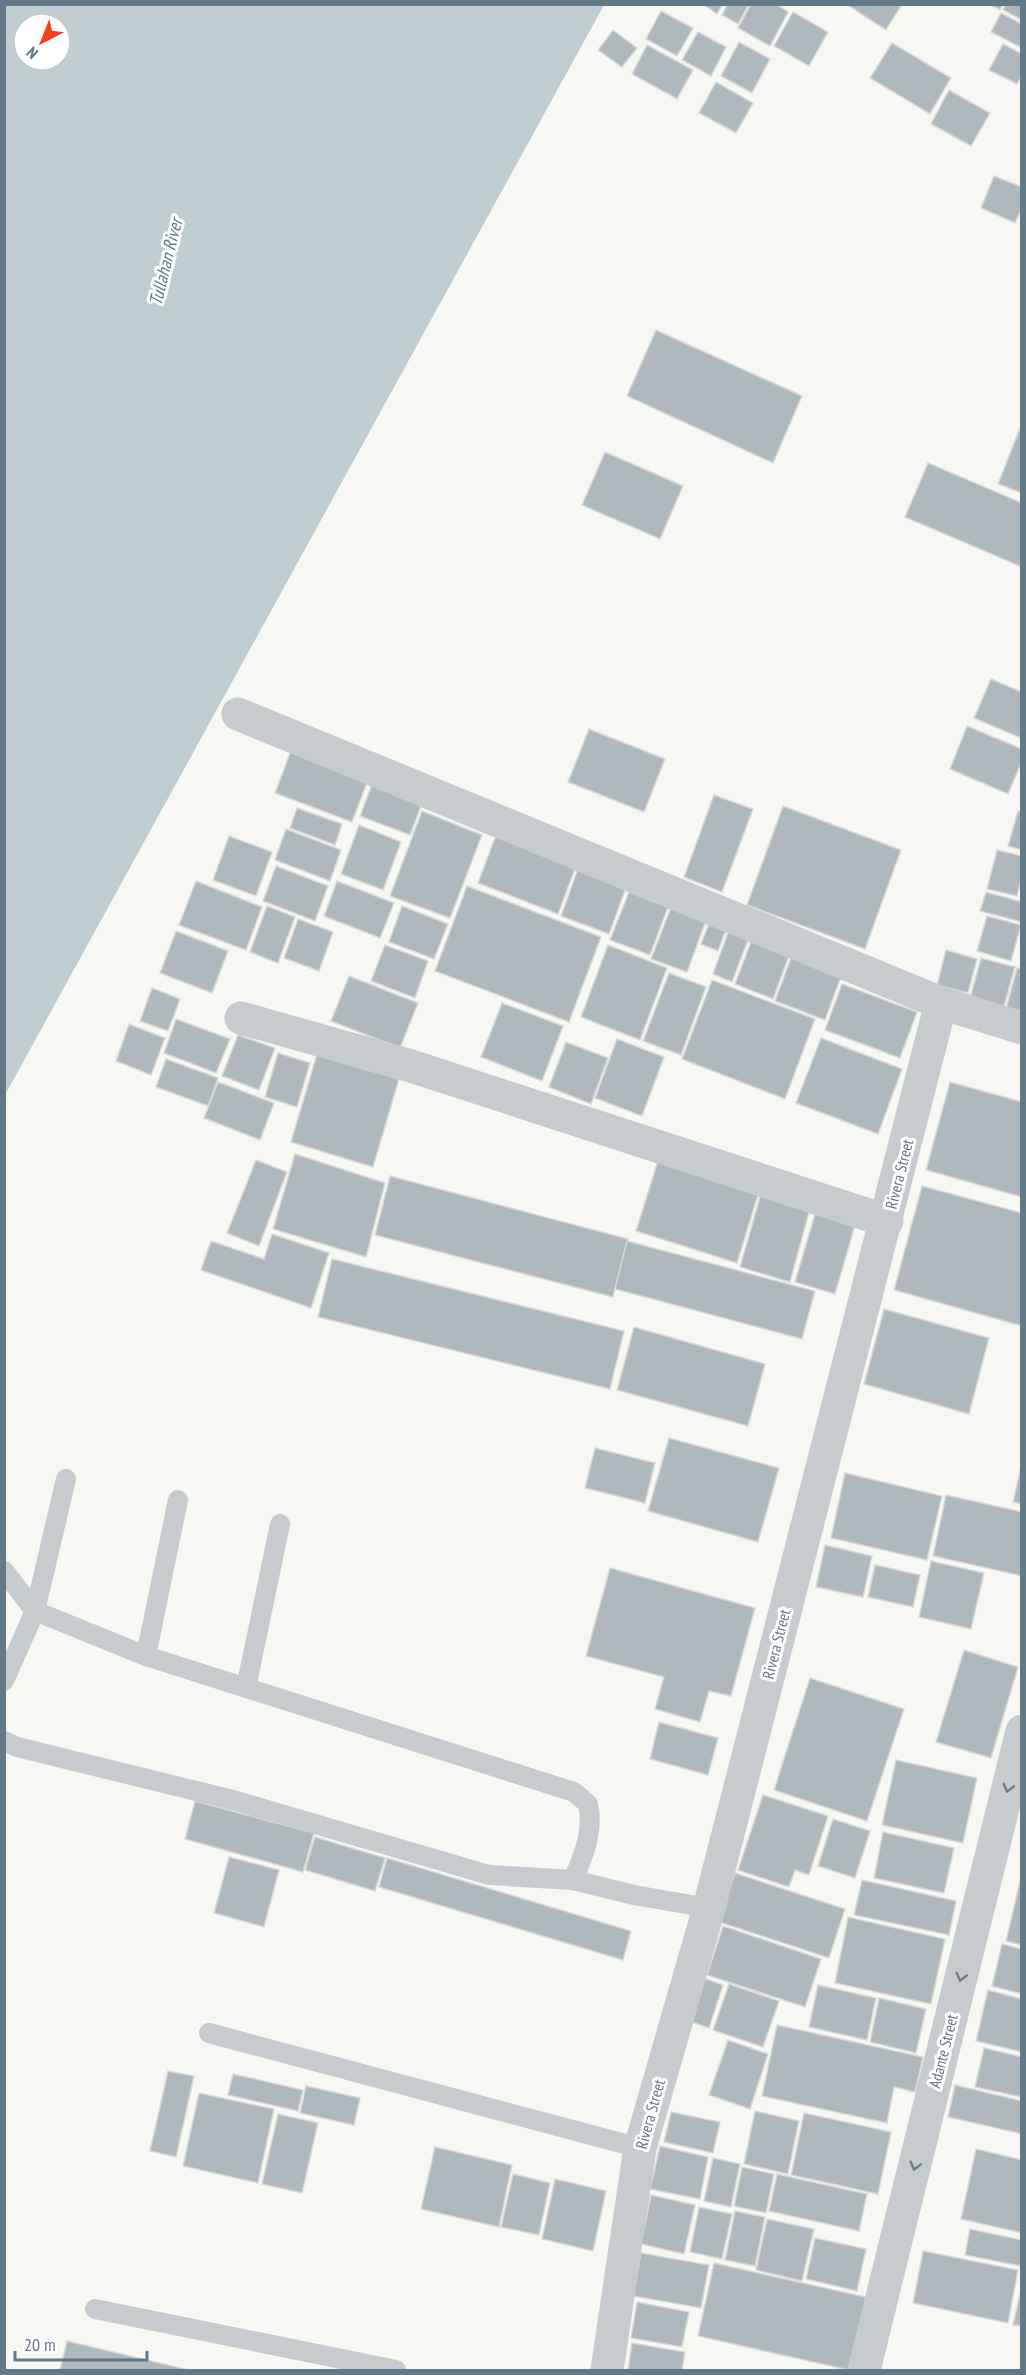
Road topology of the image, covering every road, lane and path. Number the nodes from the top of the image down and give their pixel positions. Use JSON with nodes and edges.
{"nodes":[{"id":1,"x":238,"y":714,"type":"dead end"},
{"id":2,"x":941,"y":1003,"type":"junction"},
{"id":3,"x":240,"y":1018,"type":"dead end"},
{"id":4,"x":1022,"y":1028,"type":"edge"},
{"id":5,"x":887,"y":1221,"type":"junction"},
{"id":6,"x":66,"y":1479,"type":"dead end"},
{"id":7,"x":178,"y":1500,"type":"dead end"},
{"id":8,"x":280,"y":1524,"type":"dead end"},
{"id":9,"x":4,"y":1570,"type":"edge"},
{"id":10,"x":35,"y":1611,"type":"junction"},
{"id":11,"x":146,"y":1656,"type":"junction"},
{"id":12,"x":4,"y":1681,"type":"edge"},
{"id":13,"x":246,"y":1688,"type":"junction"},
{"id":14,"x":1022,"y":1731,"type":"edge"},
{"id":15,"x":4,"y":1741,"type":"edge"},
{"id":16,"x":573,"y":1880,"type":"junction"},
{"id":17,"x":709,"y":1908,"type":"junction"},
{"id":18,"x":209,"y":2033,"type":"dead end"},
{"id":19,"x":640,"y":2148,"type":"junction"},
{"id":20,"x":95,"y":2309,"type":"dead end"},
{"id":21,"x":396,"y":2370,"type":"edge"},
{"id":22,"x":607,"y":2370,"type":"edge"},
{"id":23,"x":864,"y":2370,"type":"edge"}],
"edges":[{"from":1,"to":2,"type":"street"},
{"from":2,"to":4,"type":"street"},
{"from":2,"to":5,"type":"street","name":"Rivera Street"},
{"from":3,"to":5,"type":"street"},
{"from":5,"to":17,"type":"street","name":"Rivera Street"},
{"from":6,"to":10,"type":"lane"},
{"from":7,"to":11,"type":"lane"},
{"from":8,"to":13,"type":"lane"},
{"from":9,"to":10,"type":"lane"},
{"from":10,"to":11,"type":"lane"},
{"from":10,"to":12,"type":"lane"},
{"from":11,"to":13,"type":"lane"},
{"from":13,"to":16,"type":"lane"},
{"from":14,"to":23,"type":"street","name":"Adante Street","one_way":true},
{"from":15,"to":16,"type":"lane"},
{"from":16,"to":17,"type":"lane"},
{"from":17,"to":19,"type":"street","name":"Rivera Street"},
{"from":18,"to":19,"type":"lane"},
{"from":19,"to":22,"type":"street","name":"Rivera Street"},
{"from":20,"to":21,"type":"lane"}]}
